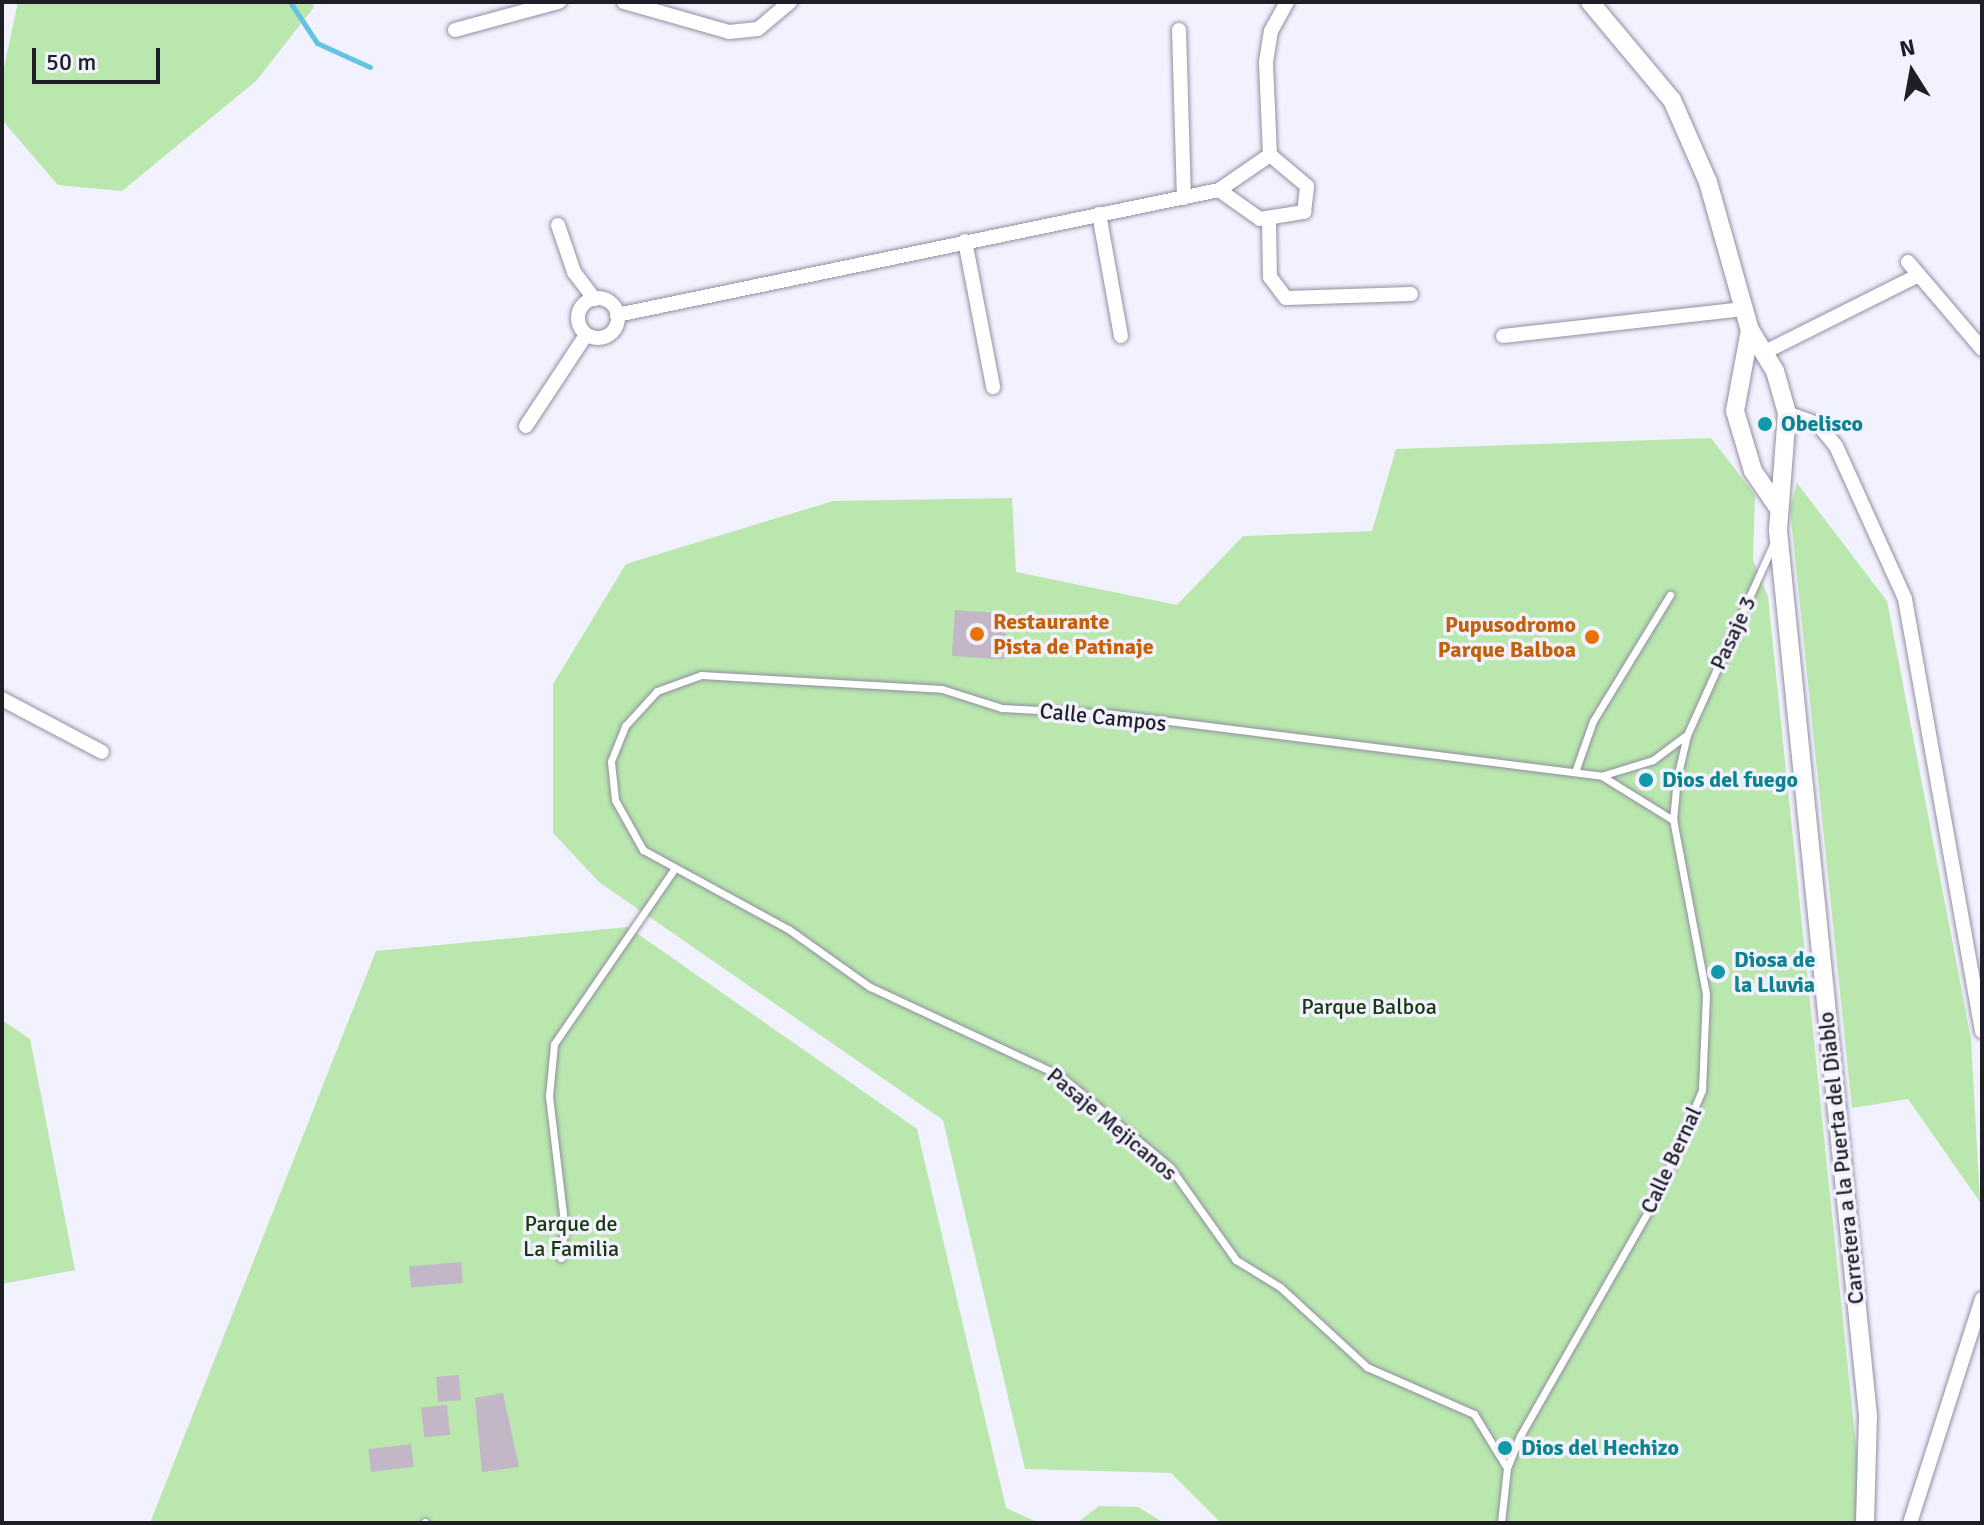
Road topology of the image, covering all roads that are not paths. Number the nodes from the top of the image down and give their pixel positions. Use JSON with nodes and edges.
{"nodes":[{"id":1,"x":559,"y":2,"type":"edge"},
{"id":2,"x":624,"y":2,"type":"edge"},
{"id":3,"x":790,"y":2,"type":"edge"},
{"id":4,"x":1287,"y":2,"type":"edge"},
{"id":5,"x":1590,"y":2,"type":"edge"},
{"id":6,"x":455,"y":30,"type":"dead end"},
{"id":7,"x":1179,"y":30,"type":"dead end"},
{"id":8,"x":1270,"y":155,"type":"junction"},
{"id":9,"x":1219,"y":190,"type":"junction"},
{"id":10,"x":1184,"y":198,"type":"junction"},
{"id":11,"x":1099,"y":214,"type":"junction"},
{"id":12,"x":1269,"y":221,"type":"junction"},
{"id":13,"x":558,"y":225,"type":"dead end"},
{"id":14,"x":965,"y":241,"type":"junction"},
{"id":15,"x":1908,"y":262,"type":"dead end"},
{"id":16,"x":1919,"y":275,"type":"junction"},
{"id":17,"x":1411,"y":294,"type":"dead end"},
{"id":18,"x":594,"y":299,"type":"junction"},
{"id":19,"x":1745,"y":309,"type":"junction"},
{"id":20,"x":617,"y":315,"type":"junction"},
{"id":21,"x":1750,"y":330,"type":"junction"},
{"id":22,"x":586,"y":335,"type":"junction"},
{"id":23,"x":1121,"y":336,"type":"dead end"},
{"id":24,"x":1503,"y":336,"type":"dead end"},
{"id":25,"x":1982,"y":349,"type":"edge"},
{"id":26,"x":1765,"y":352,"type":"junction"},
{"id":27,"x":993,"y":387,"type":"dead end"},
{"id":28,"x":1787,"y":413,"type":"junction"},
{"id":29,"x":526,"y":426,"type":"dead end"},
{"id":30,"x":1777,"y":506,"type":"junction"},
{"id":31,"x":1778,"y":531,"type":"junction"},
{"id":32,"x":1670,"y":595,"type":"dead end"},
{"id":33,"x":2,"y":699,"type":"edge"},
{"id":34,"x":625,"y":726,"type":"joint"},
{"id":35,"x":1687,"y":735,"type":"junction"},
{"id":36,"x":102,"y":752,"type":"dead end"},
{"id":37,"x":1575,"y":772,"type":"junction"},
{"id":38,"x":1602,"y":776,"type":"junction"},
{"id":39,"x":1673,"y":820,"type":"junction"},
{"id":40,"x":673,"y":871,"type":"junction"},
{"id":41,"x":1982,"y":1031,"type":"edge"},
{"id":42,"x":561,"y":1258,"type":"dead end"},
{"id":43,"x":1982,"y":1299,"type":"edge"},
{"id":44,"x":1507,"y":1468,"type":"junction"},
{"id":45,"x":1501,"y":1523,"type":"edge"},
{"id":46,"x":1865,"y":1523,"type":"edge"},
{"id":47,"x":1910,"y":1523,"type":"edge"}],
"edges":[{"from":1,"to":6,"type":"street"},
{"from":2,"to":3,"type":"street"},
{"from":4,"to":8,"type":"street"},
{"from":5,"to":19,"type":"main road","name":"Carretera a la Puerta del Diablo"},
{"from":7,"to":10,"type":"street"},
{"from":8,"to":9,"type":"street"},
{"from":8,"to":12,"type":"street"},
{"from":9,"to":10,"type":"street"},
{"from":9,"to":12,"type":"street"},
{"from":10,"to":11,"type":"street"},
{"from":11,"to":14,"type":"street"},
{"from":11,"to":23,"type":"street"},
{"from":12,"to":17,"type":"street"},
{"from":13,"to":18,"type":"street"},
{"from":14,"to":20,"type":"street"},
{"from":14,"to":27,"type":"street"},
{"from":15,"to":16,"type":"street"},
{"from":16,"to":25,"type":"street"},
{"from":16,"to":26,"type":"street"},
{"from":18,"to":20,"type":"street"},
{"from":18,"to":22,"type":"street"},
{"from":19,"to":21,"type":"main road","name":"Carretera a la Puerta del Diablo"},
{"from":19,"to":24,"type":"street"},
{"from":20,"to":22,"type":"street"},
{"from":21,"to":26,"type":"main road","name":"Carretera a la Puerta del Diablo"},
{"from":21,"to":30,"type":"main road","name":"Carretera a la Puerta del Diablo"},
{"from":22,"to":29,"type":"street"},
{"from":26,"to":28,"type":"main road","name":"Carretera a la Puerta del Diablo"},
{"from":28,"to":30,"type":"main road","name":"Carretera a la Puerta del Diablo"},
{"from":28,"to":41,"type":"street"},
{"from":30,"to":31,"type":"main road","name":"Carretera a la Puerta del Diablo"},
{"from":31,"to":35,"type":"lane","name":"Pasaje 3"},
{"from":31,"to":46,"type":"main road","name":"Carretera a la Puerta del Diablo"},
{"from":32,"to":37,"type":"lane"},
{"from":33,"to":36,"type":"street"},
{"from":34,"to":37,"type":"lane","name":"Calle Campos"},
{"from":34,"to":40,"type":"lane","name":"Pasaje Mejicanos"},
{"from":35,"to":38,"type":"lane"},
{"from":35,"to":39,"type":"lane"},
{"from":37,"to":38,"type":"lane","name":"Calle Campos"},
{"from":38,"to":39,"type":"lane"},
{"from":39,"to":44,"type":"lane","name":"Calle Bernal"},
{"from":40,"to":42,"type":"lane"},
{"from":40,"to":44,"type":"lane","name":"Pasaje Mejicanos"},
{"from":43,"to":47,"type":"street"},
{"from":44,"to":45,"type":"lane"}]}
